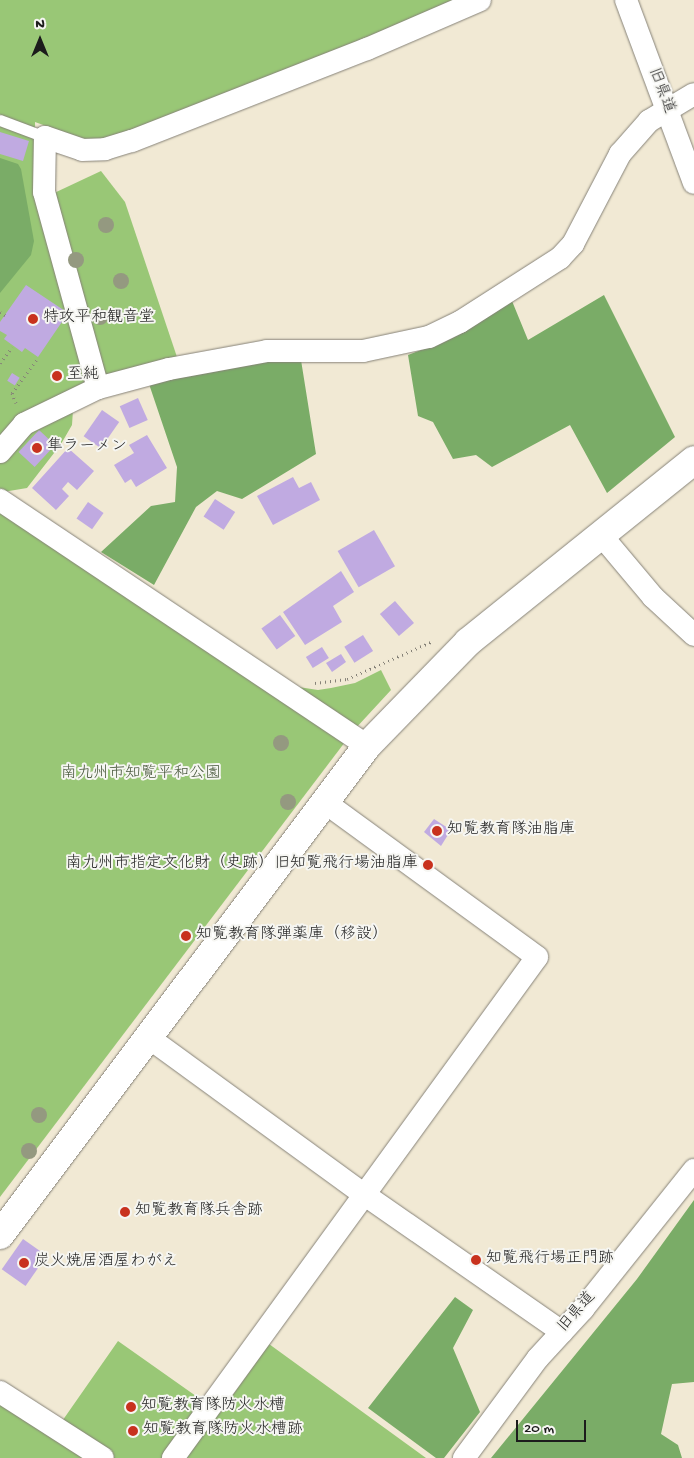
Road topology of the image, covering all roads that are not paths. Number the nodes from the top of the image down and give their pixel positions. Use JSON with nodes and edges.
{"nodes":[{"id":1,"x":480,"y":0,"type":"edge"},
{"id":2,"x":626,"y":0,"type":"edge"},
{"id":3,"x":694,"y":94,"type":"edge"},
{"id":4,"x":667,"y":110,"type":"junction"},
{"id":5,"x":0,"y":120,"type":"edge"},
{"id":6,"x":45,"y":137,"type":"junction"},
{"id":7,"x":694,"y":183,"type":"edge"},
{"id":8,"x":98,"y":388,"type":"junction"},
{"id":9,"x":0,"y":452,"type":"edge"},
{"id":10,"x":694,"y":460,"type":"edge"},
{"id":11,"x":0,"y":500,"type":"edge"},
{"id":12,"x":601,"y":535,"type":"junction"},
{"id":13,"x":694,"y":635,"type":"edge"},
{"id":14,"x":367,"y":746,"type":"junction"},
{"id":15,"x":326,"y":804,"type":"junction"},
{"id":16,"x":148,"y":1037,"type":"junction"},
{"id":17,"x":694,"y":1170,"type":"edge"},
{"id":18,"x":365,"y":1196,"type":"junction"},
{"id":19,"x":0,"y":1235,"type":"edge"},
{"id":20,"x":562,"y":1332,"type":"junction"},
{"id":21,"x":0,"y":1392,"type":"edge"},
{"id":22,"x":104,"y":1458,"type":"edge"},
{"id":23,"x":173,"y":1458,"type":"edge"},
{"id":24,"x":464,"y":1458,"type":"edge"}],
"edges":[{"from":1,"to":6,"type":"street"},
{"from":2,"to":4,"type":"street","name":"旧県道"},
{"from":3,"to":4,"type":"street"},
{"from":4,"to":7,"type":"street","name":"旧県道"},
{"from":4,"to":8,"type":"street"},
{"from":5,"to":6,"type":"lane"},
{"from":6,"to":8,"type":"street"},
{"from":8,"to":9,"type":"street"},
{"from":10,"to":12,"type":"street"},
{"from":11,"to":14,"type":"street"},
{"from":12,"to":13,"type":"street"},
{"from":12,"to":14,"type":"street"},
{"from":14,"to":15,"type":"street"},
{"from":15,"to":16,"type":"street"},
{"from":15,"to":18,"type":"street"},
{"from":16,"to":18,"type":"street"},
{"from":16,"to":19,"type":"street"},
{"from":17,"to":20,"type":"street","name":"旧県道"},
{"from":18,"to":20,"type":"street"},
{"from":18,"to":23,"type":"street"},
{"from":20,"to":24,"type":"street","name":"旧県道"},
{"from":21,"to":22,"type":"street"}]}
